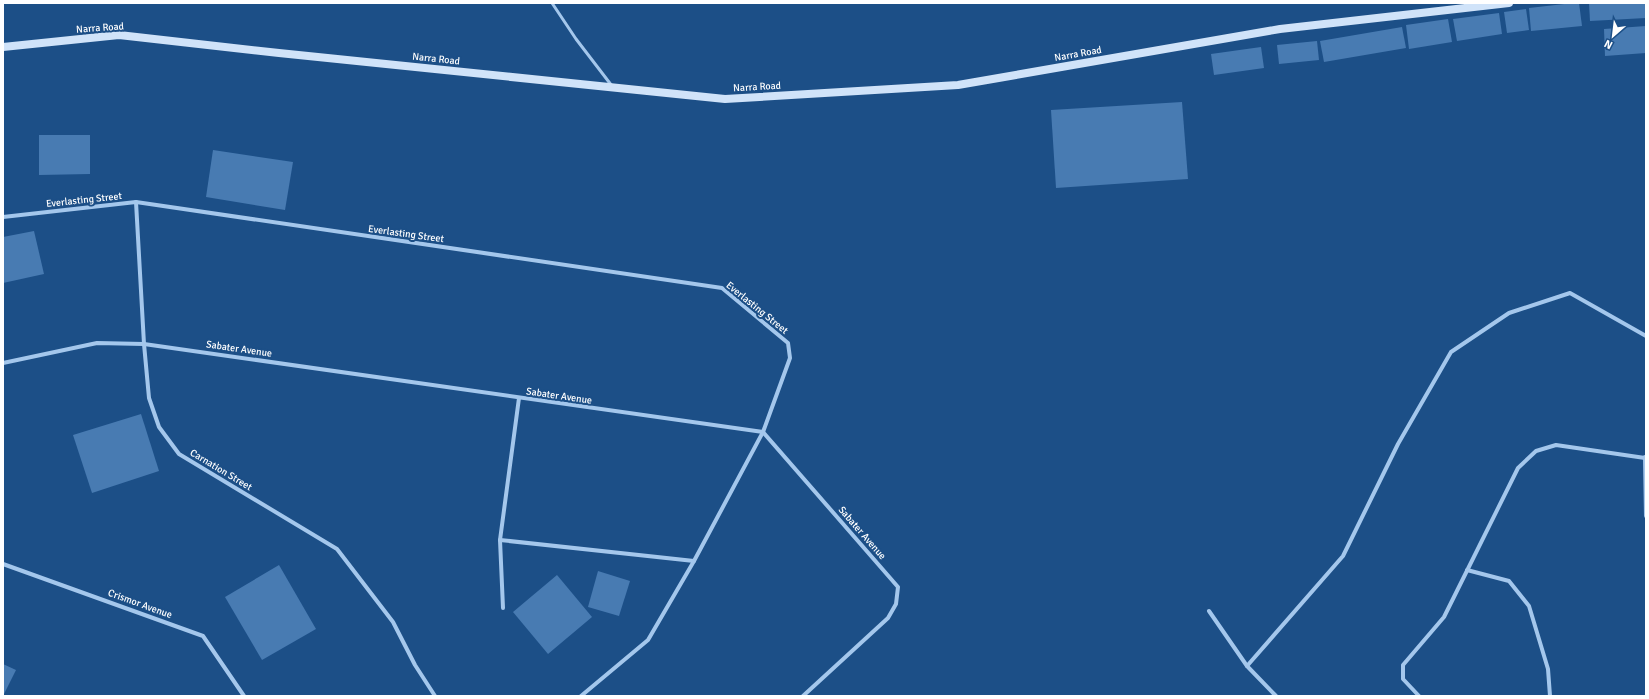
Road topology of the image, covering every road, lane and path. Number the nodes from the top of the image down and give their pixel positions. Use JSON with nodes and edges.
{"nodes":[{"id":1,"x":552,"y":3,"type":"edge"},
{"id":2,"x":1509,"y":3,"type":"edge"},
{"id":3,"x":3,"y":47,"type":"edge"},
{"id":4,"x":613,"y":87,"type":"junction"},
{"id":5,"x":136,"y":202,"type":"junction"},
{"id":6,"x":3,"y":217,"type":"edge"},
{"id":7,"x":1646,"y":336,"type":"edge"},
{"id":8,"x":144,"y":344,"type":"junction"},
{"id":9,"x":3,"y":363,"type":"edge"},
{"id":10,"x":519,"y":398,"type":"junction"},
{"id":11,"x":763,"y":432,"type":"junction"},
{"id":12,"x":1646,"y":457,"type":"edge"},
{"id":13,"x":1646,"y":516,"type":"edge"},
{"id":14,"x":500,"y":540,"type":"junction"},
{"id":15,"x":694,"y":561,"type":"junction"},
{"id":16,"x":3,"y":564,"type":"edge"},
{"id":17,"x":1467,"y":570,"type":"junction"},
{"id":18,"x":503,"y":608,"type":"dead end"},
{"id":19,"x":1209,"y":611,"type":"dead end"},
{"id":20,"x":1247,"y":666,"type":"junction"},
{"id":21,"x":244,"y":696,"type":"edge"},
{"id":22,"x":435,"y":696,"type":"edge"},
{"id":23,"x":581,"y":696,"type":"edge"},
{"id":24,"x":803,"y":696,"type":"edge"},
{"id":25,"x":1276,"y":696,"type":"edge"},
{"id":26,"x":1418,"y":696,"type":"edge"},
{"id":27,"x":1550,"y":696,"type":"edge"}],
"edges":[{"from":1,"to":4,"type":"lane"},
{"from":2,"to":4,"type":"street","name":"Narra Road"},
{"from":3,"to":4,"type":"street","name":"Narra Road"},
{"from":5,"to":6,"type":"street","name":"Everlasting Street"},
{"from":5,"to":8,"type":"street","name":"Carnation Street"},
{"from":5,"to":11,"type":"street","name":"Everlasting Street"},
{"from":7,"to":20,"type":"street"},
{"from":8,"to":9,"type":"street","name":"Sabater Avenue"},
{"from":8,"to":10,"type":"street","name":"Sabater Avenue"},
{"from":8,"to":22,"type":"street","name":"Carnation Street"},
{"from":10,"to":11,"type":"street","name":"Sabater Avenue"},
{"from":10,"to":14,"type":"street"},
{"from":11,"to":15,"type":"street"},
{"from":11,"to":24,"type":"street","name":"Sabater Avenue"},
{"from":12,"to":13,"type":"street"},
{"from":12,"to":17,"type":"street"},
{"from":14,"to":15,"type":"street"},
{"from":14,"to":18,"type":"street"},
{"from":15,"to":23,"type":"street"},
{"from":16,"to":21,"type":"street","name":"Crismor Avenue"},
{"from":17,"to":26,"type":"street"},
{"from":17,"to":27,"type":"street"},
{"from":19,"to":20,"type":"street"},
{"from":20,"to":25,"type":"street"}]}
